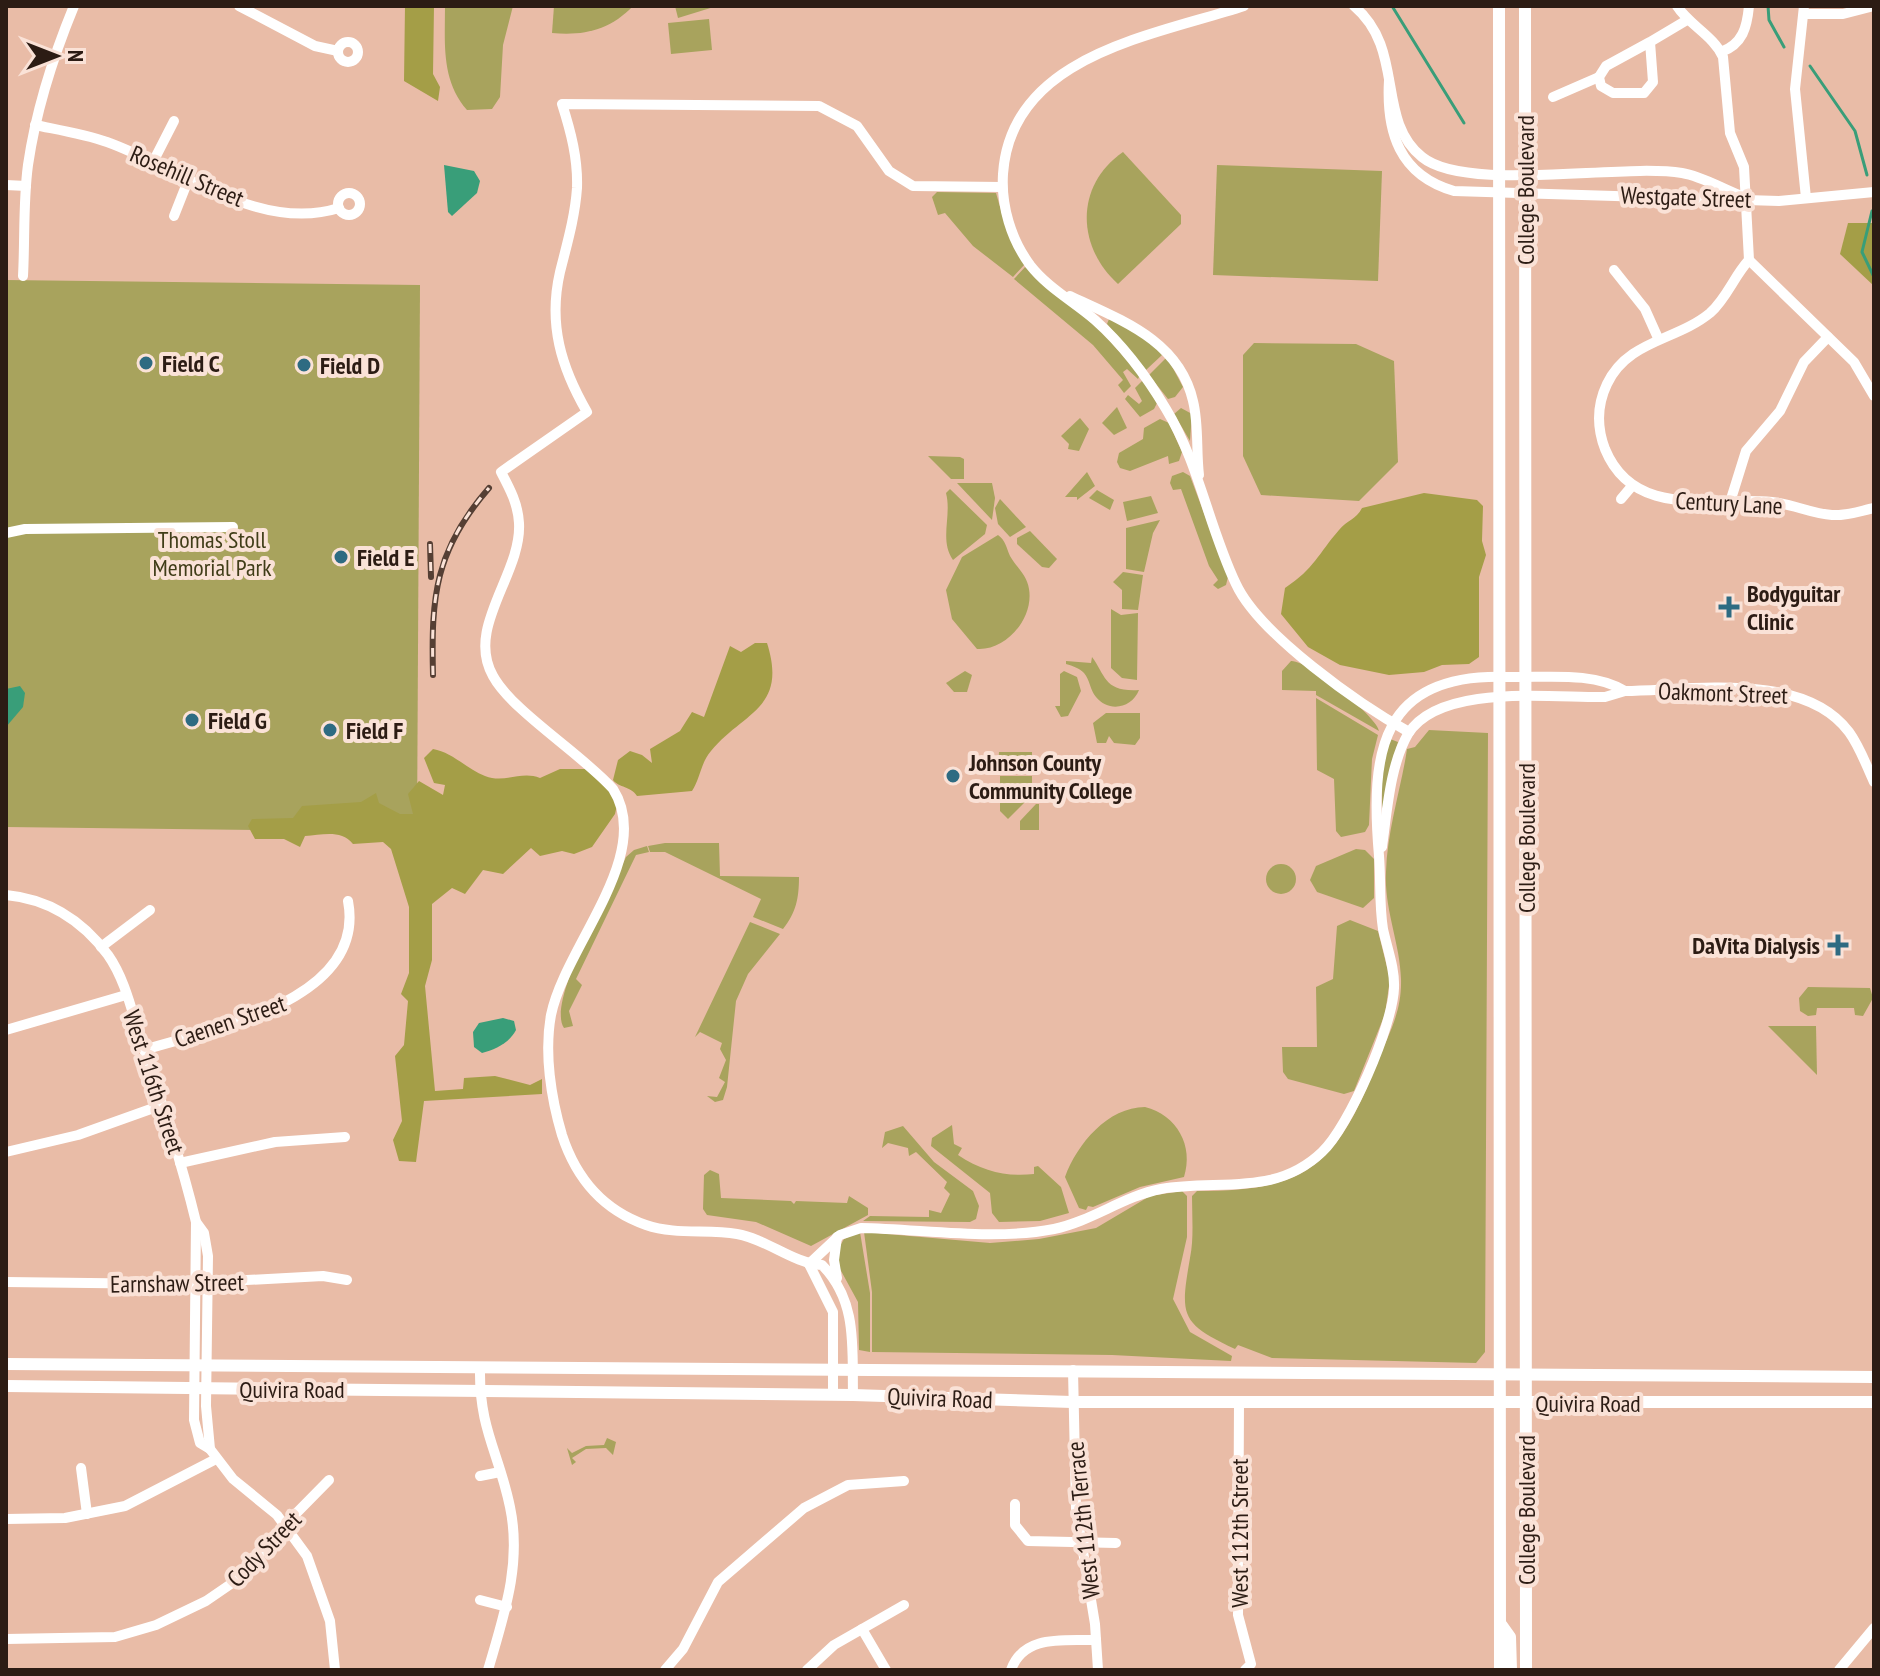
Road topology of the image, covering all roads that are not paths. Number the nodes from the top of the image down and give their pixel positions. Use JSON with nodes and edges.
{"nodes":[{"id":1,"x":74,"y":6,"type":"edge"},
{"id":2,"x":239,"y":6,"type":"edge"},
{"id":3,"x":1244,"y":6,"type":"edge"},
{"id":4,"x":1354,"y":6,"type":"edge"},
{"id":5,"x":1499,"y":6,"type":"edge"},
{"id":6,"x":1525,"y":6,"type":"edge"},
{"id":7,"x":1677,"y":6,"type":"edge"},
{"id":8,"x":1749,"y":6,"type":"edge"},
{"id":9,"x":1874,"y":6,"type":"edge"},
{"id":10,"x":1804,"y":10,"type":"edge"},
{"id":11,"x":1687,"y":20,"type":"junction"},
{"id":12,"x":1650,"y":42,"type":"junction"},
{"id":13,"x":338,"y":51,"type":"dead end"},
{"id":14,"x":1721,"y":52,"type":"junction"},
{"id":15,"x":1599,"y":77,"type":"junction"},
{"id":16,"x":1389,"y":80,"type":"junction"},
{"id":17,"x":1553,"y":97,"type":"dead end"},
{"id":18,"x":174,"y":121,"type":"dead end"},
{"id":19,"x":35,"y":125,"type":"junction"},
{"id":20,"x":153,"y":162,"type":"junction"},
{"id":21,"x":1498,"y":173,"type":"junction"},
{"id":22,"x":1525,"y":173,"type":"junction"},
{"id":23,"x":189,"y":178,"type":"junction"},
{"id":24,"x":6,"y":185,"type":"edge"},
{"id":25,"x":26,"y":186,"type":"junction"},
{"id":26,"x":1002,"y":187,"type":"junction"},
{"id":27,"x":1874,"y":192,"type":"edge"},
{"id":28,"x":1498,"y":193,"type":"junction"},
{"id":29,"x":1525,"y":194,"type":"junction"},
{"id":30,"x":1745,"y":198,"type":"junction"},
{"id":31,"x":1806,"y":198,"type":"junction"},
{"id":32,"x":339,"y":208,"type":"dead end"},
{"id":33,"x":174,"y":216,"type":"dead end"},
{"id":34,"x":1749,"y":260,"type":"junction"},
{"id":35,"x":1614,"y":270,"type":"dead end"},
{"id":36,"x":23,"y":276,"type":"dead end"},
{"id":37,"x":1052,"y":286,"type":"junction"},
{"id":38,"x":1828,"y":337,"type":"junction"},
{"id":39,"x":1658,"y":338,"type":"junction"},
{"id":40,"x":1874,"y":396,"type":"edge"},
{"id":41,"x":1632,"y":486,"type":"junction"},
{"id":42,"x":1201,"y":493,"type":"junction"},
{"id":43,"x":1621,"y":499,"type":"dead end"},
{"id":44,"x":1731,"y":499,"type":"junction"},
{"id":45,"x":1874,"y":508,"type":"edge"},
{"id":46,"x":233,"y":527,"type":"dead end"},
{"id":47,"x":6,"y":533,"type":"edge"},
{"id":48,"x":1499,"y":677,"type":"junction"},
{"id":49,"x":1525,"y":677,"type":"junction"},
{"id":50,"x":1625,"y":691,"type":"junction"},
{"id":51,"x":1499,"y":698,"type":"junction"},
{"id":52,"x":1526,"y":698,"type":"junction"},
{"id":53,"x":1393,"y":723,"type":"junction"},
{"id":54,"x":1409,"y":732,"type":"junction"},
{"id":55,"x":1874,"y":782,"type":"edge"},
{"id":56,"x":1379,"y":861,"type":"junction"},
{"id":57,"x":6,"y":895,"type":"edge"},
{"id":58,"x":348,"y":901,"type":"dead end"},
{"id":59,"x":150,"y":910,"type":"dead end"},
{"id":60,"x":101,"y":947,"type":"junction"},
{"id":61,"x":126,"y":995,"type":"junction"},
{"id":62,"x":6,"y":1030,"type":"edge"},
{"id":63,"x":144,"y":1050,"type":"junction"},
{"id":64,"x":162,"y":1105,"type":"junction"},
{"id":65,"x":345,"y":1137,"type":"dead end"},
{"id":66,"x":6,"y":1152,"type":"edge"},
{"id":67,"x":180,"y":1163,"type":"junction"},
{"id":68,"x":196,"y":1222,"type":"junction"},
{"id":69,"x":837,"y":1237,"type":"junction"},
{"id":70,"x":809,"y":1264,"type":"junction"},
{"id":71,"x":347,"y":1280,"type":"dead end"},
{"id":72,"x":6,"y":1282,"type":"edge"},
{"id":73,"x":196,"y":1283,"type":"junction"},
{"id":74,"x":208,"y":1283,"type":"junction"},
{"id":75,"x":838,"y":1284,"type":"junction"},
{"id":76,"x":6,"y":1364,"type":"edge"},
{"id":77,"x":194,"y":1366,"type":"junction"},
{"id":78,"x":208,"y":1367,"type":"junction"},
{"id":79,"x":833,"y":1368,"type":"junction"},
{"id":80,"x":853,"y":1368,"type":"junction"},
{"id":81,"x":480,"y":1369,"type":"junction"},
{"id":82,"x":1073,"y":1370,"type":"junction"},
{"id":83,"x":1500,"y":1377,"type":"junction"},
{"id":84,"x":1527,"y":1377,"type":"junction"},
{"id":85,"x":1874,"y":1377,"type":"edge"},
{"id":86,"x":6,"y":1386,"type":"edge"},
{"id":87,"x":200,"y":1389,"type":"junction"},
{"id":88,"x":480,"y":1390,"type":"junction"},
{"id":89,"x":833,"y":1395,"type":"junction"},
{"id":90,"x":853,"y":1395,"type":"junction"},
{"id":91,"x":1239,"y":1401,"type":"junction"},
{"id":92,"x":1072,"y":1402,"type":"junction"},
{"id":93,"x":1874,"y":1402,"type":"edge"},
{"id":94,"x":1501,"y":1404,"type":"junction"},
{"id":95,"x":1526,"y":1404,"type":"junction"},
{"id":96,"x":216,"y":1459,"type":"junction"},
{"id":97,"x":81,"y":1468,"type":"dead end"},
{"id":98,"x":500,"y":1472,"type":"junction"},
{"id":99,"x":480,"y":1476,"type":"dead end"},
{"id":100,"x":329,"y":1480,"type":"dead end"},
{"id":101,"x":904,"y":1481,"type":"dead end"},
{"id":102,"x":1015,"y":1504,"type":"dead end"},
{"id":103,"x":87,"y":1514,"type":"junction"},
{"id":104,"x":6,"y":1519,"type":"edge"},
{"id":105,"x":286,"y":1525,"type":"junction"},
{"id":106,"x":1081,"y":1543,"type":"junction"},
{"id":107,"x":1116,"y":1543,"type":"dead end"},
{"id":108,"x":480,"y":1600,"type":"dead end"},
{"id":109,"x":904,"y":1605,"type":"dead end"},
{"id":110,"x":507,"y":1607,"type":"junction"},
{"id":111,"x":1500,"y":1623,"type":"junction"},
{"id":112,"x":1874,"y":1628,"type":"edge"},
{"id":113,"x":862,"y":1629,"type":"junction"},
{"id":114,"x":6,"y":1639,"type":"edge"},
{"id":115,"x":1096,"y":1640,"type":"junction"},
{"id":116,"x":1250,"y":1668,"type":"edge"},
{"id":117,"x":335,"y":1670,"type":"edge"},
{"id":118,"x":488,"y":1670,"type":"edge"},
{"id":119,"x":665,"y":1670,"type":"edge"},
{"id":120,"x":807,"y":1670,"type":"edge"},
{"id":121,"x":886,"y":1670,"type":"edge"},
{"id":122,"x":1011,"y":1670,"type":"edge"},
{"id":123,"x":1098,"y":1670,"type":"edge"},
{"id":124,"x":1500,"y":1670,"type":"edge"},
{"id":125,"x":1511,"y":1670,"type":"edge"},
{"id":126,"x":1526,"y":1670,"type":"edge"},
{"id":127,"x":1839,"y":1670,"type":"edge"}],
"edges":[{"from":1,"to":19,"type":"street"},
{"from":2,"to":13,"type":"street"},
{"from":3,"to":26,"type":"street"},
{"from":4,"to":16,"type":"street"},
{"from":5,"to":21,"type":"main road","name":"College Boulevard"},
{"from":6,"to":22,"type":"main road","name":"College Boulevard"},
{"from":7,"to":11,"type":"street"},
{"from":8,"to":14,"type":"street"},
{"from":9,"to":10,"type":"street"},
{"from":10,"to":31,"type":"street"},
{"from":11,"to":12,"type":"street"},
{"from":11,"to":14,"type":"street"},
{"from":12,"to":15,"type":"street"},
{"from":12,"to":15,"type":"street"},
{"from":14,"to":30,"type":"street"},
{"from":15,"to":17,"type":"street"},
{"from":16,"to":21,"type":"street"},
{"from":16,"to":28,"type":"street","name":"Westgate Street"},
{"from":18,"to":20,"type":"street"},
{"from":19,"to":20,"type":"street","name":"Rosehill Street"},
{"from":19,"to":25,"type":"street"},
{"from":20,"to":23,"type":"street","name":"Rosehill Street"},
{"from":21,"to":22,"type":"street"},
{"from":21,"to":28,"type":"main road","name":"College Boulevard"},
{"from":22,"to":29,"type":"main road","name":"College Boulevard"},
{"from":22,"to":30,"type":"street"},
{"from":23,"to":32,"type":"street","name":"Rosehill Street"},
{"from":23,"to":33,"type":"street"},
{"from":24,"to":25,"type":"street"},
{"from":25,"to":36,"type":"street"},
{"from":26,"to":37,"type":"street"},
{"from":26,"to":70,"type":"street"},
{"from":27,"to":31,"type":"street","name":"Westgate Street"},
{"from":28,"to":29,"type":"street","name":"Westgate Street"},
{"from":28,"to":48,"type":"main road","name":"College Boulevard"},
{"from":29,"to":30,"type":"street","name":"Westgate Street"},
{"from":29,"to":49,"type":"main road","name":"College Boulevard"},
{"from":30,"to":31,"type":"street","name":"Westgate Street"},
{"from":30,"to":34,"type":"street"},
{"from":34,"to":38,"type":"street"},
{"from":34,"to":39,"type":"street"},
{"from":35,"to":39,"type":"street"},
{"from":37,"to":42,"type":"street"},
{"from":37,"to":42,"type":"street"},
{"from":38,"to":40,"type":"street"},
{"from":38,"to":44,"type":"street"},
{"from":39,"to":41,"type":"street"},
{"from":41,"to":43,"type":"street"},
{"from":41,"to":44,"type":"street","name":"Century Lane"},
{"from":42,"to":53,"type":"street"},
{"from":44,"to":45,"type":"street","name":"Century Lane"},
{"from":46,"to":47,"type":"street"},
{"from":48,"to":49,"type":"street","name":"Oakmont Street"},
{"from":48,"to":51,"type":"main road","name":"College Boulevard"},
{"from":48,"to":53,"type":"street","name":"Oakmont Street"},
{"from":49,"to":50,"type":"street","name":"Oakmont Street"},
{"from":49,"to":52,"type":"main road","name":"College Boulevard"},
{"from":50,"to":52,"type":"street","name":"Oakmont Street"},
{"from":50,"to":55,"type":"street","name":"Oakmont Street"},
{"from":51,"to":52,"type":"street","name":"Oakmont Street"},
{"from":51,"to":54,"type":"street","name":"Oakmont Street"},
{"from":51,"to":83,"type":"main road","name":"College Boulevard"},
{"from":52,"to":84,"type":"main road","name":"College Boulevard"},
{"from":53,"to":54,"type":"street"},
{"from":53,"to":56,"type":"street"},
{"from":54,"to":56,"type":"street"},
{"from":56,"to":69,"type":"street"},
{"from":57,"to":60,"type":"street"},
{"from":58,"to":63,"type":"street","name":"Caenen Street"},
{"from":59,"to":60,"type":"street"},
{"from":60,"to":61,"type":"street","name":"West 116th Street"},
{"from":61,"to":62,"type":"street"},
{"from":61,"to":63,"type":"street","name":"West 116th Street"},
{"from":63,"to":64,"type":"street","name":"West 116th Street"},
{"from":64,"to":66,"type":"street"},
{"from":64,"to":67,"type":"street","name":"West 116th Street"},
{"from":65,"to":67,"type":"street"},
{"from":67,"to":68,"type":"street","name":"West 116th Street"},
{"from":68,"to":73,"type":"street","name":"West 116th Street"},
{"from":68,"to":74,"type":"street","name":"West 116th Street"},
{"from":69,"to":70,"type":"street"},
{"from":69,"to":75,"type":"street"},
{"from":70,"to":75,"type":"street"},
{"from":70,"to":79,"type":"street"},
{"from":71,"to":74,"type":"street","name":"Earnshaw Street"},
{"from":72,"to":73,"type":"street","name":"Earnshaw Street"},
{"from":73,"to":74,"type":"street","name":"Earnshaw Street"},
{"from":73,"to":77,"type":"street","name":"West 116th Street"},
{"from":74,"to":78,"type":"street","name":"West 116th Street"},
{"from":75,"to":80,"type":"street"},
{"from":76,"to":77,"type":"main road","name":"Quivira Road"},
{"from":77,"to":78,"type":"main road","name":"Quivira Road"},
{"from":77,"to":87,"type":"street","name":"West 116th Street"},
{"from":78,"to":81,"type":"main road","name":"Quivira Road"},
{"from":78,"to":87,"type":"street","name":"West 116th Street"},
{"from":79,"to":80,"type":"main road","name":"Quivira Road"},
{"from":79,"to":81,"type":"main road","name":"Quivira Road"},
{"from":79,"to":89,"type":"street"},
{"from":80,"to":82,"type":"main road","name":"Quivira Road"},
{"from":80,"to":90,"type":"street"},
{"from":81,"to":88,"type":"street"},
{"from":82,"to":83,"type":"main road","name":"Quivira Road"},
{"from":82,"to":92,"type":"street","name":"West 112th Terrace"},
{"from":83,"to":84,"type":"main road","name":"Quivira Road"},
{"from":83,"to":94,"type":"main road","name":"College Boulevard"},
{"from":84,"to":85,"type":"main road","name":"Quivira Road"},
{"from":84,"to":95,"type":"main road","name":"College Boulevard"},
{"from":86,"to":87,"type":"main road","name":"Quivira Road"},
{"from":87,"to":88,"type":"main road","name":"Quivira Road"},
{"from":87,"to":96,"type":"street","name":"West 116th Street"},
{"from":88,"to":89,"type":"main road","name":"Quivira Road"},
{"from":88,"to":98,"type":"street"},
{"from":89,"to":90,"type":"main road","name":"Quivira Road"},
{"from":90,"to":92,"type":"main road","name":"Quivira Road"},
{"from":91,"to":92,"type":"main road","name":"Quivira Road"},
{"from":91,"to":94,"type":"main road","name":"Quivira Road"},
{"from":91,"to":116,"type":"street","name":"West 112th Street"},
{"from":92,"to":106,"type":"street","name":"West 112th Terrace"},
{"from":93,"to":95,"type":"main road","name":"Quivira Road"},
{"from":94,"to":95,"type":"main road","name":"Quivira Road"},
{"from":94,"to":111,"type":"main road","name":"College Boulevard"},
{"from":95,"to":126,"type":"main road","name":"College Boulevard"},
{"from":96,"to":103,"type":"street"},
{"from":96,"to":105,"type":"street","name":"West 116th Street"},
{"from":97,"to":103,"type":"street"},
{"from":98,"to":99,"type":"street"},
{"from":98,"to":110,"type":"street"},
{"from":100,"to":105,"type":"street","name":"Cody Street"},
{"from":101,"to":119,"type":"street"},
{"from":102,"to":106,"type":"street"},
{"from":103,"to":104,"type":"street"},
{"from":105,"to":114,"type":"street","name":"Cody Street"},
{"from":105,"to":117,"type":"street","name":"West 116th Street"},
{"from":106,"to":107,"type":"street"},
{"from":106,"to":115,"type":"street","name":"West 112th Terrace"},
{"from":108,"to":110,"type":"street"},
{"from":109,"to":113,"type":"street"},
{"from":110,"to":118,"type":"street"},
{"from":111,"to":124,"type":"main road","name":"College Boulevard"},
{"from":111,"to":125,"type":"main road"},
{"from":112,"to":127,"type":"street"},
{"from":113,"to":120,"type":"street"},
{"from":113,"to":121,"type":"street"},
{"from":115,"to":122,"type":"street"},
{"from":115,"to":123,"type":"street","name":"West 112th Terrace"}]}
